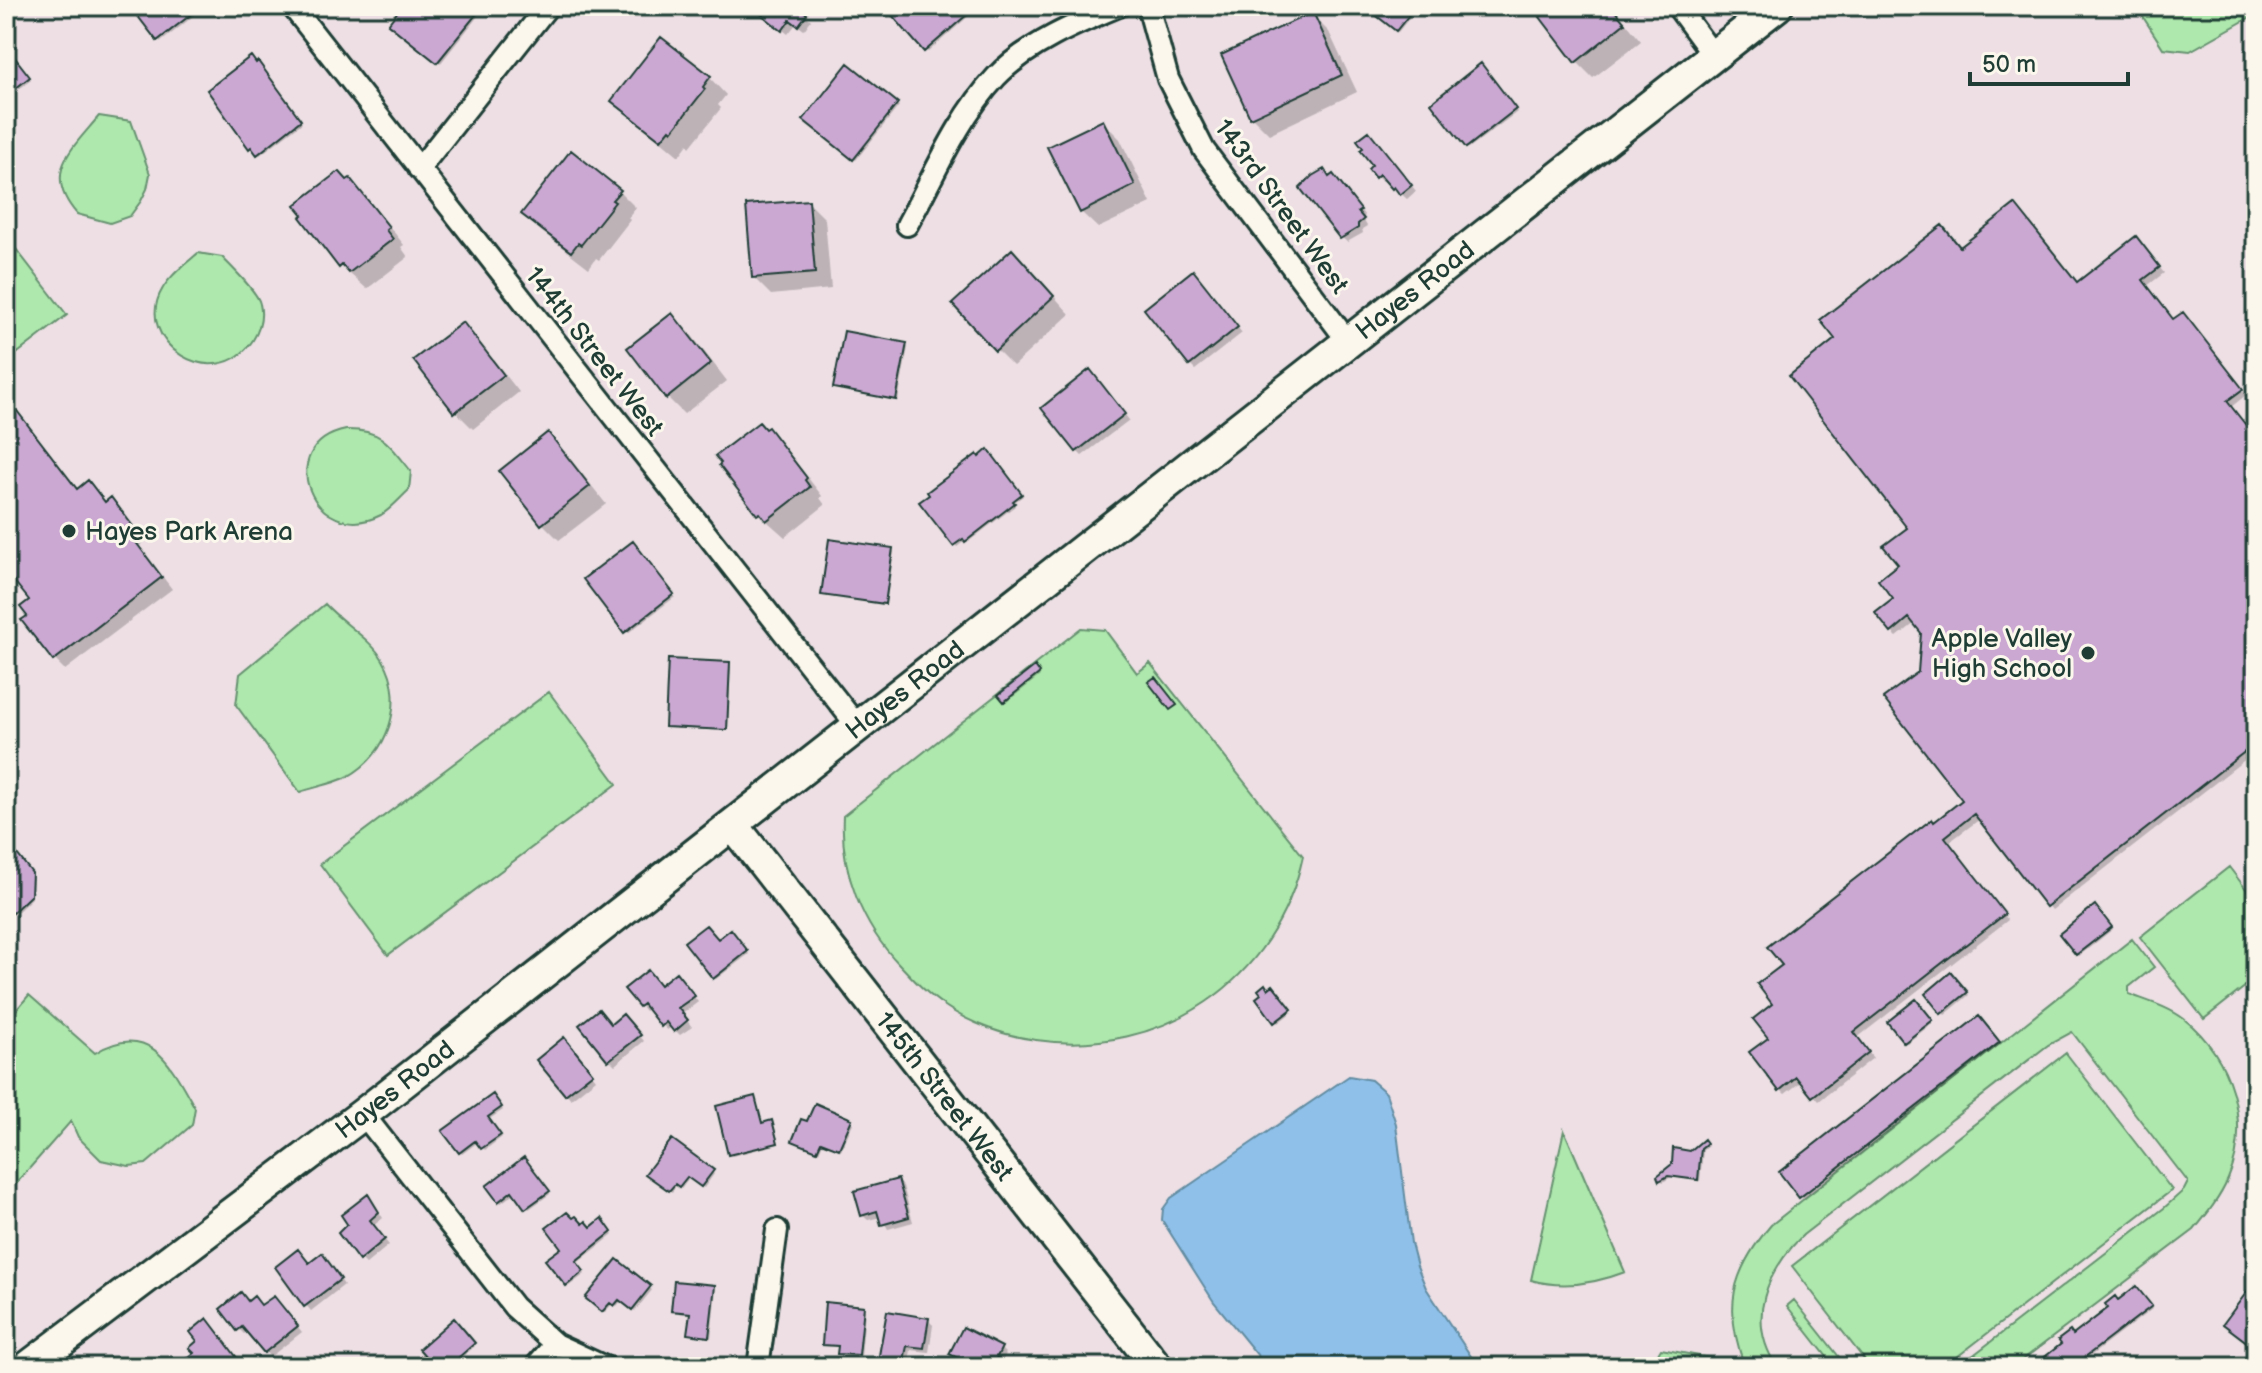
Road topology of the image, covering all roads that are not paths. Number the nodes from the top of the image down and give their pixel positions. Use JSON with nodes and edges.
{"nodes":[{"id":1,"x":292,"y":6,"type":"edge"},
{"id":2,"x":548,"y":6,"type":"edge"},
{"id":3,"x":1119,"y":6,"type":"edge"},
{"id":4,"x":1148,"y":6,"type":"edge"},
{"id":5,"x":1677,"y":6,"type":"edge"},
{"id":6,"x":1777,"y":6,"type":"edge"},
{"id":7,"x":1713,"y":55,"type":"junction"},
{"id":8,"x":419,"y":169,"type":"junction"},
{"id":9,"x":907,"y":225,"type":"dead end"},
{"id":10,"x":1349,"y":343,"type":"junction"},
{"id":11,"x":858,"y":727,"type":"junction"},
{"id":12,"x":733,"y":825,"type":"junction"},
{"id":13,"x":363,"y":1114,"type":"junction"},
{"id":14,"x":777,"y":1230,"type":"dead end"},
{"id":15,"x":555,"y":1344,"type":"junction"},
{"id":16,"x":28,"y":1367,"type":"edge"},
{"id":17,"x":535,"y":1367,"type":"edge"},
{"id":18,"x":605,"y":1367,"type":"edge"},
{"id":19,"x":758,"y":1367,"type":"edge"},
{"id":20,"x":1157,"y":1367,"type":"edge"}],
"edges":[{"from":1,"to":8,"type":"street","name":"144th Street West"},
{"from":2,"to":8,"type":"street"},
{"from":3,"to":9,"type":"street"},
{"from":4,"to":10,"type":"street","name":"143rd Street West"},
{"from":5,"to":7,"type":"street"},
{"from":6,"to":7,"type":"street","name":"Hayes Road"},
{"from":7,"to":10,"type":"street","name":"Hayes Road"},
{"from":8,"to":11,"type":"street","name":"144th Street West"},
{"from":10,"to":11,"type":"street","name":"Hayes Road"},
{"from":11,"to":12,"type":"street","name":"Hayes Road"},
{"from":12,"to":13,"type":"street","name":"Hayes Road"},
{"from":12,"to":20,"type":"street","name":"145th Street West"},
{"from":13,"to":15,"type":"street"},
{"from":13,"to":16,"type":"street","name":"Hayes Road"},
{"from":14,"to":19,"type":"street"},
{"from":15,"to":17,"type":"street"},
{"from":15,"to":18,"type":"street"}]}
